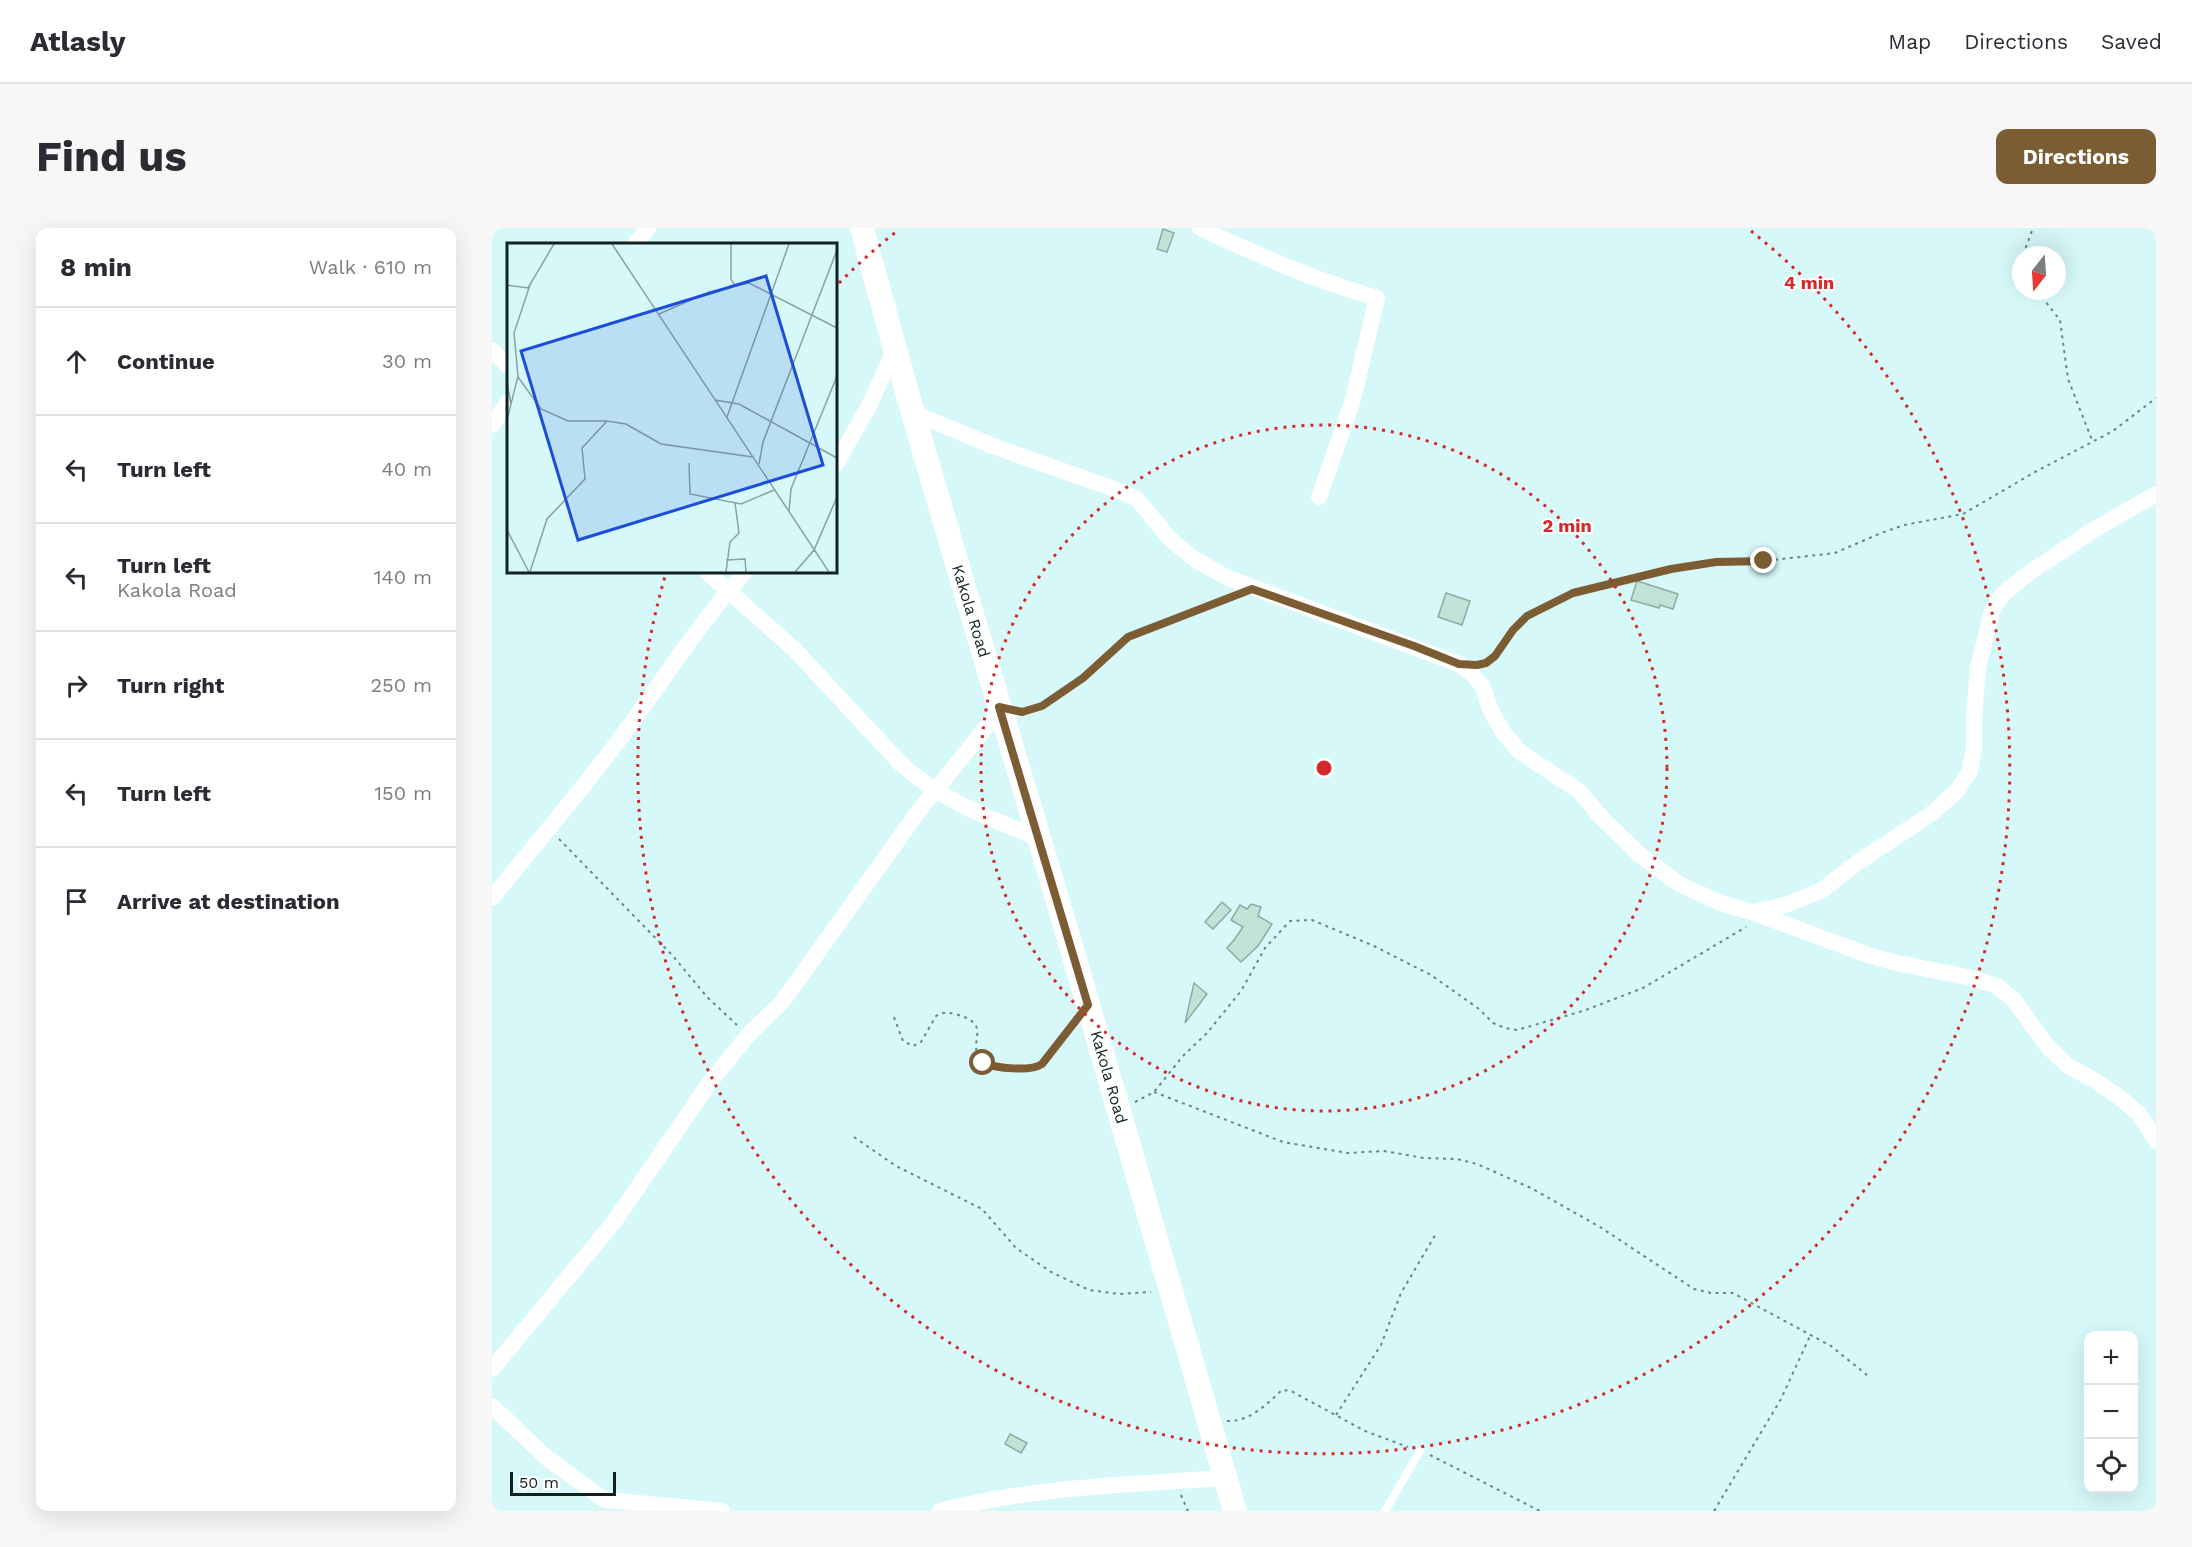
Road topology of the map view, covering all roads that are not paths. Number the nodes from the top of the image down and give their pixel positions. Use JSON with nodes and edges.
{"nodes":[{"id":1,"x":648,"y":228,"type":"edge"},
{"id":2,"x":862,"y":228,"type":"edge"},
{"id":3,"x":1200,"y":228,"type":"edge"},
{"id":4,"x":636,"y":243,"type":"edge"},
{"id":5,"x":492,"y":350,"type":"edge"},
{"id":6,"x":894,"y":350,"type":"junction"},
{"id":7,"x":507,"y":365,"type":"edge"},
{"id":8,"x":507,"y":403,"type":"edge"},
{"id":9,"x":913,"y":413,"type":"junction"},
{"id":10,"x":492,"y":424,"type":"edge"},
{"id":11,"x":837,"y":462,"type":"edge"},
{"id":12,"x":2156,"y":494,"type":"edge"},
{"id":13,"x":1319,"y":497,"type":"dead end"},
{"id":14,"x":708,"y":573,"type":"edge"},
{"id":15,"x":744,"y":573,"type":"edge"},
{"id":16,"x":729,"y":589,"type":"junction"},
{"id":17,"x":1000,"y":709,"type":"junction"},
{"id":18,"x":936,"y":788,"type":"junction"},
{"id":19,"x":1038,"y":838,"type":"junction"},
{"id":20,"x":492,"y":898,"type":"edge"},
{"id":21,"x":1758,"y":915,"type":"junction"},
{"id":22,"x":2156,"y":1141,"type":"edge"},
{"id":23,"x":492,"y":1369,"type":"edge"},
{"id":24,"x":492,"y":1406,"type":"edge"},
{"id":25,"x":1420,"y":1451,"type":"road end"},
{"id":26,"x":1226,"y":1478,"type":"junction"},
{"id":27,"x":700,"y":1510,"type":"edge"},
{"id":28,"x":722,"y":1511,"type":"edge"},
{"id":29,"x":940,"y":1511,"type":"edge"},
{"id":30,"x":1235,"y":1511,"type":"edge"},
{"id":31,"x":1385,"y":1511,"type":"edge"}],
"edges":[{"from":1,"to":4,"type":"street"},
{"from":2,"to":6,"type":"main road","name":"Kakola Road"},
{"from":3,"to":13,"type":"street"},
{"from":5,"to":7,"type":"street"},
{"from":6,"to":9,"type":"main road","name":"Kakola Road"},
{"from":6,"to":11,"type":"street"},
{"from":8,"to":10,"type":"street"},
{"from":9,"to":17,"type":"main road","name":"Kakola Road"},
{"from":9,"to":21,"type":"street"},
{"from":12,"to":21,"type":"street"},
{"from":14,"to":16,"type":"street"},
{"from":15,"to":16,"type":"street"},
{"from":16,"to":18,"type":"street"},
{"from":16,"to":20,"type":"street"},
{"from":17,"to":18,"type":"street"},
{"from":17,"to":19,"type":"main road","name":"Kakola Road"},
{"from":18,"to":19,"type":"street"},
{"from":18,"to":23,"type":"street"},
{"from":19,"to":26,"type":"main road","name":"Kakola Road"},
{"from":21,"to":22,"type":"street"},
{"from":24,"to":27,"type":"street"},
{"from":25,"to":31,"type":"lane"},
{"from":26,"to":29,"type":"street"},
{"from":26,"to":30,"type":"main road","name":"Kakola Road"},
{"from":27,"to":28,"type":"street"}]}
